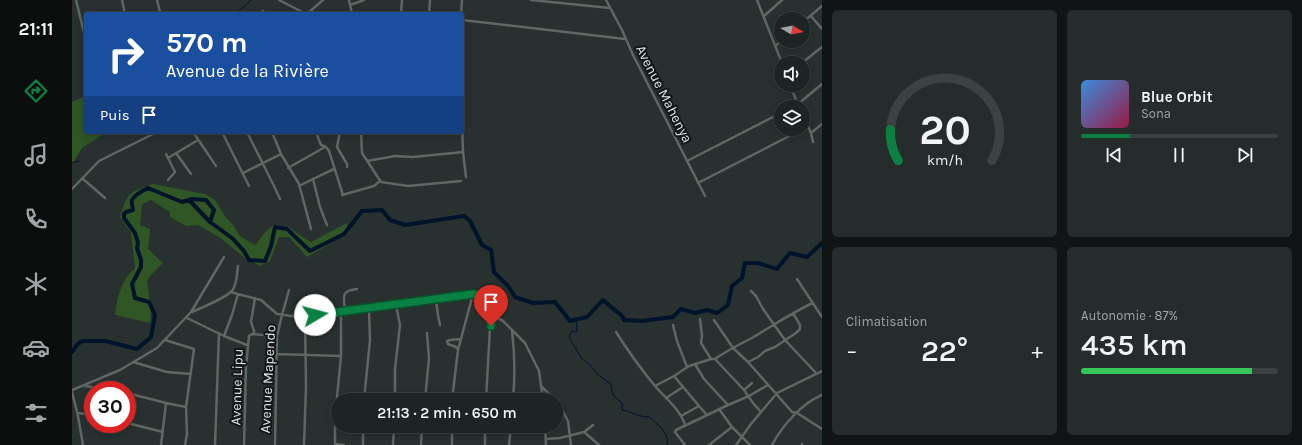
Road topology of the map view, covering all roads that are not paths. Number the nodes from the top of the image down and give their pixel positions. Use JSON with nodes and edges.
{"nodes":[{"id":1,"x":76,"y":0,"type":"edge"},
{"id":2,"x":122,"y":0,"type":"edge"},
{"id":3,"x":157,"y":0,"type":"edge"},
{"id":4,"x":279,"y":0,"type":"edge"},
{"id":5,"x":323,"y":0,"type":"edge"},
{"id":6,"x":349,"y":0,"type":"edge"},
{"id":7,"x":364,"y":0,"type":"edge"},
{"id":8,"x":402,"y":0,"type":"edge"},
{"id":9,"x":430,"y":0,"type":"edge"},
{"id":10,"x":462,"y":0,"type":"edge"},
{"id":11,"x":531,"y":0,"type":"edge"},
{"id":12,"x":606,"y":0,"type":"edge"},
{"id":13,"x":757,"y":0,"type":"edge"},
{"id":14,"x":782,"y":0,"type":"edge"},
{"id":15,"x":350,"y":5,"type":"junction"},
{"id":16,"x":822,"y":6,"type":"edge"},
{"id":17,"x":610,"y":8,"type":"junction"},
{"id":18,"x":310,"y":11,"type":"edge"},
{"id":19,"x":125,"y":12,"type":"edge"},
{"id":20,"x":160,"y":12,"type":"dead end"},
{"id":21,"x":303,"y":12,"type":"edge"},
{"id":22,"x":352,"y":12,"type":"edge"},
{"id":23,"x":401,"y":12,"type":"edge"},
{"id":24,"x":429,"y":12,"type":"edge"},
{"id":25,"x":460,"y":12,"type":"edge"},
{"id":26,"x":764,"y":16,"type":"junction"},
{"id":27,"x":811,"y":16,"type":"joint"},
{"id":28,"x":464,"y":20,"type":"edge"},
{"id":29,"x":822,"y":29,"type":"edge"},
{"id":30,"x":84,"y":33,"type":"edge"},
{"id":31,"x":626,"y":39,"type":"junction"},
{"id":32,"x":774,"y":43,"type":"edge"},
{"id":33,"x":822,"y":47,"type":"edge"},
{"id":34,"x":810,"y":57,"type":"edge"},
{"id":35,"x":822,"y":84,"type":"edge"},
{"id":36,"x":805,"y":100,"type":"edge"},
{"id":37,"x":774,"y":117,"type":"edge"},
{"id":38,"x":822,"y":124,"type":"edge"},
{"id":39,"x":810,"y":133,"type":"joint"},
{"id":40,"x":153,"y":134,"type":"edge"},
{"id":41,"x":194,"y":134,"type":"edge"},
{"id":42,"x":223,"y":134,"type":"edge"},
{"id":43,"x":248,"y":134,"type":"edge"},
{"id":44,"x":273,"y":134,"type":"edge"},
{"id":45,"x":317,"y":134,"type":"edge"},
{"id":46,"x":340,"y":134,"type":"edge"},
{"id":47,"x":361,"y":134,"type":"edge"},
{"id":48,"x":462,"y":134,"type":"edge"},
{"id":49,"x":789,"y":136,"type":"edge"},
{"id":50,"x":198,"y":140,"type":"junction"},
{"id":51,"x":813,"y":142,"type":"dead end"},
{"id":52,"x":326,"y":147,"type":"junction"},
{"id":53,"x":463,"y":152,"type":"junction"},
{"id":54,"x":176,"y":153,"type":"junction"},
{"id":55,"x":166,"y":154,"type":"dead end"},
{"id":56,"x":281,"y":154,"type":"junction"},
{"id":57,"x":168,"y":158,"type":"junction"},
{"id":58,"x":367,"y":161,"type":"junction"},
{"id":59,"x":687,"y":161,"type":"junction"},
{"id":60,"x":262,"y":163,"type":"junction"},
{"id":61,"x":216,"y":166,"type":"dead end"},
{"id":62,"x":347,"y":167,"type":"dead end"},
{"id":63,"x":288,"y":168,"type":"junction"},
{"id":64,"x":334,"y":168,"type":"junction"},
{"id":65,"x":191,"y":174,"type":"dead end"},
{"id":66,"x":243,"y":174,"type":"junction"},
{"id":67,"x":466,"y":177,"type":"dead end"},
{"id":68,"x":82,"y":178,"type":"junction"},
{"id":69,"x":312,"y":179,"type":"junction"},
{"id":70,"x":168,"y":180,"type":"dead end"},
{"id":71,"x":380,"y":181,"type":"junction"},
{"id":72,"x":461,"y":181,"type":"dead end"},
{"id":73,"x":698,"y":183,"type":"junction"},
{"id":74,"x":249,"y":186,"type":"dead end"},
{"id":75,"x":299,"y":186,"type":"junction"},
{"id":76,"x":72,"y":189,"type":"edge"},
{"id":77,"x":705,"y":196,"type":"dead end"},
{"id":78,"x":105,"y":198,"type":"dead end"},
{"id":79,"x":280,"y":199,"type":"dead end"},
{"id":80,"x":327,"y":226,"type":"dead end"},
{"id":81,"x":311,"y":229,"type":"dead end"},
{"id":82,"x":224,"y":257,"type":"dead end"},
{"id":83,"x":238,"y":266,"type":"dead end"},
{"id":84,"x":797,"y":279,"type":"dead end"},
{"id":85,"x":499,"y":288,"type":"dead end"},
{"id":86,"x":357,"y":289,"type":"dead end"},
{"id":87,"x":289,"y":290,"type":"dead end"},
{"id":88,"x":751,"y":291,"type":"dead end"},
{"id":89,"x":230,"y":292,"type":"junction"},
{"id":90,"x":238,"y":294,"type":"junction"},
{"id":91,"x":473,"y":294,"type":"junction"},
{"id":92,"x":255,"y":298,"type":"junction"},
{"id":93,"x":436,"y":300,"type":"junction"},
{"id":94,"x":493,"y":301,"type":"junction"},
{"id":95,"x":813,"y":303,"type":"junction"},
{"id":96,"x":396,"y":305,"type":"junction"},
{"id":97,"x":369,"y":308,"type":"junction"},
{"id":98,"x":345,"y":311,"type":"junction"},
{"id":99,"x":191,"y":312,"type":"junction"},
{"id":100,"x":341,"y":312,"type":"junction"},
{"id":101,"x":793,"y":312,"type":"junction"},
{"id":102,"x":282,"y":315,"type":"junction"},
{"id":103,"x":491,"y":316,"type":"junction"},
{"id":104,"x":305,"y":317,"type":"junction"},
{"id":105,"x":822,"y":317,"type":"edge"},
{"id":106,"x":187,"y":318,"type":"junction"},
{"id":107,"x":700,"y":319,"type":"dead end"},
{"id":108,"x":714,"y":320,"type":"dead end"},
{"id":109,"x":774,"y":324,"type":"junction"},
{"id":110,"x":440,"y":325,"type":"dead end"},
{"id":111,"x":673,"y":325,"type":"dead end"},
{"id":112,"x":511,"y":331,"type":"junction"},
{"id":113,"x":616,"y":332,"type":"dead end"},
{"id":114,"x":219,"y":333,"type":"junction"},
{"id":115,"x":427,"y":333,"type":"dead end"},
{"id":116,"x":254,"y":334,"type":"junction"},
{"id":117,"x":224,"y":336,"type":"junction"},
{"id":118,"x":277,"y":336,"type":"junction"},
{"id":119,"x":461,"y":339,"type":"junction"},
{"id":120,"x":165,"y":340,"type":"junction"},
{"id":121,"x":785,"y":340,"type":"junction"},
{"id":122,"x":247,"y":345,"type":"junction"},
{"id":123,"x":733,"y":348,"type":"junction"},
{"id":124,"x":458,"y":350,"type":"junction"},
{"id":125,"x":276,"y":354,"type":"junction"},
{"id":126,"x":306,"y":355,"type":"junction"},
{"id":127,"x":341,"y":356,"type":"junction"},
{"id":128,"x":713,"y":359,"type":"junction"},
{"id":129,"x":133,"y":362,"type":"junction"},
{"id":130,"x":748,"y":362,"type":"junction"},
{"id":131,"x":695,"y":364,"type":"junction"},
{"id":132,"x":687,"y":367,"type":"junction"},
{"id":133,"x":822,"y":371,"type":"edge"},
{"id":134,"x":191,"y":374,"type":"junction"},
{"id":135,"x":816,"y":374,"type":"junction"},
{"id":136,"x":674,"y":376,"type":"junction"},
{"id":137,"x":752,"y":383,"type":"dead end"},
{"id":138,"x":768,"y":385,"type":"junction"},
{"id":139,"x":83,"y":386,"type":"joint"},
{"id":140,"x":655,"y":386,"type":"junction"},
{"id":141,"x":684,"y":386,"type":"junction"},
{"id":142,"x":542,"y":387,"type":"junction"},
{"id":143,"x":744,"y":390,"type":"junction"},
{"id":144,"x":72,"y":391,"type":"edge"},
{"id":145,"x":365,"y":393,"type":"edge"},
{"id":146,"x":395,"y":393,"type":"edge"},
{"id":147,"x":426,"y":393,"type":"edge"},
{"id":148,"x":453,"y":393,"type":"edge"},
{"id":149,"x":486,"y":393,"type":"edge"},
{"id":150,"x":513,"y":393,"type":"edge"},
{"id":151,"x":542,"y":393,"type":"edge"},
{"id":152,"x":548,"y":393,"type":"edge"},
{"id":153,"x":777,"y":393,"type":"junction"},
{"id":154,"x":136,"y":395,"type":"edge"},
{"id":155,"x":822,"y":395,"type":"edge"},
{"id":156,"x":749,"y":396,"type":"junction"},
{"id":157,"x":666,"y":398,"type":"junction"},
{"id":158,"x":166,"y":403,"type":"junction"},
{"id":159,"x":728,"y":405,"type":"junction"},
{"id":160,"x":699,"y":406,"type":"junction"},
{"id":161,"x":186,"y":407,"type":"junction"},
{"id":162,"x":719,"y":409,"type":"junction"},
{"id":163,"x":563,"y":412,"type":"edge"},
{"id":164,"x":762,"y":412,"type":"junction"},
{"id":165,"x":78,"y":413,"type":"junction"},
{"id":166,"x":797,"y":413,"type":"junction"},
{"id":167,"x":84,"y":414,"type":"edge"},
{"id":168,"x":706,"y":415,"type":"junction"},
{"id":169,"x":681,"y":416,"type":"junction"},
{"id":170,"x":136,"y":425,"type":"edge"},
{"id":171,"x":593,"y":425,"type":"dead end"},
{"id":172,"x":685,"y":425,"type":"junction"},
{"id":173,"x":732,"y":427,"type":"junction"},
{"id":174,"x":822,"y":429,"type":"edge"},
{"id":175,"x":163,"y":432,"type":"junction"},
{"id":176,"x":584,"y":432,"type":"junction"},
{"id":177,"x":363,"y":433,"type":"edge"},
{"id":178,"x":394,"y":433,"type":"edge"},
{"id":179,"x":422,"y":433,"type":"edge"},
{"id":180,"x":452,"y":433,"type":"edge"},
{"id":181,"x":485,"y":433,"type":"edge"},
{"id":182,"x":511,"y":433,"type":"edge"},
{"id":183,"x":546,"y":433,"type":"edge"},
{"id":184,"x":569,"y":436,"type":"junction"},
{"id":185,"x":743,"y":436,"type":"junction"},
{"id":186,"x":546,"y":439,"type":"junction"},
{"id":187,"x":83,"y":445,"type":"edge"},
{"id":188,"x":161,"y":445,"type":"edge"},
{"id":189,"x":185,"y":445,"type":"edge"},
{"id":190,"x":215,"y":445,"type":"edge"},
{"id":191,"x":244,"y":445,"type":"edge"},
{"id":192,"x":275,"y":445,"type":"edge"},
{"id":193,"x":304,"y":445,"type":"edge"},
{"id":194,"x":335,"y":445,"type":"edge"},
{"id":195,"x":344,"y":445,"type":"edge"},
{"id":196,"x":363,"y":445,"type":"edge"},
{"id":197,"x":393,"y":445,"type":"edge"},
{"id":198,"x":421,"y":445,"type":"edge"},
{"id":199,"x":452,"y":445,"type":"edge"},
{"id":200,"x":485,"y":445,"type":"edge"},
{"id":201,"x":510,"y":445,"type":"edge"},
{"id":202,"x":546,"y":445,"type":"edge"},
{"id":203,"x":571,"y":445,"type":"edge"},
{"id":204,"x":599,"y":445,"type":"edge"},
{"id":205,"x":686,"y":445,"type":"edge"},
{"id":206,"x":708,"y":445,"type":"edge"},
{"id":207,"x":736,"y":445,"type":"edge"},
{"id":208,"x":750,"y":445,"type":"edge"},
{"id":209,"x":772,"y":445,"type":"edge"}],
"edges":[{"from":1,"to":30,"type":"street"},
{"from":2,"to":19,"type":"street"},
{"from":3,"to":20,"type":"street"},
{"from":4,"to":21,"type":"street"},
{"from":5,"to":18,"type":"street"},
{"from":6,"to":15,"type":"street"},
{"from":7,"to":15,"type":"street"},
{"from":8,"to":23,"type":"street"},
{"from":9,"to":24,"type":"street"},
{"from":10,"to":25,"type":"street"},
{"from":11,"to":17,"type":"street"},
{"from":12,"to":17,"type":"street","name":"Avenue Mahenya"},
{"from":13,"to":26,"type":"street"},
{"from":14,"to":26,"type":"street"},
{"from":15,"to":22,"type":"street"},
{"from":16,"to":27,"type":"street"},
{"from":17,"to":31,"type":"street","name":"Avenue Mahenya"},
{"from":26,"to":32,"type":"street"},
{"from":27,"to":29,"type":"street"},
{"from":28,"to":31,"type":"street"},
{"from":31,"to":59,"type":"street","name":"Avenue Mahenya"},
{"from":33,"to":34,"type":"street"},
{"from":35,"to":36,"type":"street"},
{"from":37,"to":59,"type":"street"},
{"from":38,"to":39,"type":"street"},
{"from":39,"to":51,"type":"street"},
{"from":40,"to":68,"type":"street"},
{"from":41,"to":50,"type":"street"},
{"from":42,"to":66,"type":"street"},
{"from":43,"to":60,"type":"street"},
{"from":44,"to":56,"type":"street"},
{"from":45,"to":52,"type":"street"},
{"from":46,"to":62,"type":"street"},
{"from":47,"to":58,"type":"street"},
{"from":48,"to":53,"type":"street"},
{"from":49,"to":73,"type":"street"},
{"from":50,"to":54,"type":"street"},
{"from":50,"to":61,"type":"street"},
{"from":52,"to":63,"type":"street"},
{"from":52,"to":64,"type":"street"},
{"from":53,"to":58,"type":"street"},
{"from":53,"to":67,"type":"street"},
{"from":54,"to":57,"type":"street"},
{"from":54,"to":65,"type":"street"},
{"from":55,"to":57,"type":"street"},
{"from":56,"to":60,"type":"street"},
{"from":56,"to":63,"type":"street"},
{"from":57,"to":70,"type":"street"},
{"from":58,"to":71,"type":"street"},
{"from":59,"to":73,"type":"street","name":"Avenue Mahenya"},
{"from":60,"to":66,"type":"street"},
{"from":60,"to":79,"type":"street"},
{"from":63,"to":75,"type":"street"},
{"from":64,"to":69,"type":"street"},
{"from":64,"to":71,"type":"street"},
{"from":66,"to":74,"type":"street"},
{"from":68,"to":76,"type":"street"},
{"from":68,"to":78,"type":"street"},
{"from":69,"to":75,"type":"street"},
{"from":69,"to":80,"type":"street"},
{"from":71,"to":72,"type":"street"},
{"from":73,"to":77,"type":"street","name":"Avenue Mahenya"},
{"from":75,"to":81,"type":"street"},
{"from":82,"to":99,"type":"street"},
{"from":83,"to":89,"type":"street"},
{"from":84,"to":95,"type":"street"},
{"from":85,"to":94,"type":"street"},
{"from":86,"to":98,"type":"street"},
{"from":87,"to":102,"type":"street","name":"Avenue Mapendo"},
{"from":88,"to":109,"type":"street"},
{"from":89,"to":90,"type":"street"},
{"from":89,"to":99,"type":"street"},
{"from":90,"to":92,"type":"street"},
{"from":90,"to":117,"type":"street"},
{"from":91,"to":93,"type":"street"},
{"from":91,"to":94,"type":"street"},
{"from":91,"to":119,"type":"street"},
{"from":92,"to":102,"type":"street"},
{"from":92,"to":116,"type":"street","name":"Avenue Lipu"},
{"from":93,"to":96,"type":"street"},
{"from":93,"to":110,"type":"street"},
{"from":94,"to":103,"type":"street"},
{"from":95,"to":101,"type":"street"},
{"from":95,"to":105,"type":"street"},
{"from":96,"to":97,"type":"street"},
{"from":96,"to":146,"type":"street"},
{"from":97,"to":98,"type":"street"},
{"from":97,"to":145,"type":"street"},
{"from":98,"to":100,"type":"street"},
{"from":99,"to":106,"type":"street"},
{"from":100,"to":104,"type":"street"},
{"from":100,"to":127,"type":"street"},
{"from":101,"to":109,"type":"street"},
{"from":101,"to":121,"type":"street"},
{"from":102,"to":104,"type":"street"},
{"from":102,"to":118,"type":"street","name":"Avenue Mapendo"},
{"from":103,"to":112,"type":"street"},
{"from":103,"to":149,"type":"street"},
{"from":104,"to":126,"type":"street"},
{"from":106,"to":114,"type":"street"},
{"from":106,"to":120,"type":"street"},
{"from":107,"to":128,"type":"street"},
{"from":108,"to":123,"type":"street"},
{"from":109,"to":121,"type":"street"},
{"from":109,"to":123,"type":"street"},
{"from":111,"to":132,"type":"street"},
{"from":112,"to":142,"type":"street"},
{"from":112,"to":150,"type":"street"},
{"from":113,"to":140,"type":"street"},
{"from":114,"to":117,"type":"street"},
{"from":114,"to":190,"type":"street"},
{"from":115,"to":147,"type":"street"},
{"from":116,"to":118,"type":"street","name":"Avenue Lipu"},
{"from":116,"to":122,"type":"street","name":"Avenue Lipu"},
{"from":117,"to":122,"type":"street"},
{"from":118,"to":125,"type":"street","name":"Avenue Mapendo"},
{"from":119,"to":124,"type":"street"},
{"from":119,"to":124,"type":"street"},
{"from":120,"to":129,"type":"street"},
{"from":120,"to":134,"type":"street"},
{"from":121,"to":130,"type":"street"},
{"from":121,"to":135,"type":"street"},
{"from":122,"to":191,"type":"street","name":"Avenue Lipu"},
{"from":123,"to":128,"type":"street"},
{"from":123,"to":130,"type":"street"},
{"from":124,"to":148,"type":"street"},
{"from":125,"to":126,"type":"street"},
{"from":125,"to":192,"type":"street","name":"Avenue Mapendo"},
{"from":126,"to":127,"type":"street"},
{"from":126,"to":193,"type":"street"},
{"from":127,"to":194,"type":"street"},
{"from":128,"to":131,"type":"street"},
{"from":128,"to":143,"type":"street"},
{"from":129,"to":134,"type":"street"},
{"from":129,"to":139,"type":"street"},
{"from":130,"to":138,"type":"street"},
{"from":131,"to":132,"type":"street"},
{"from":131,"to":159,"type":"street"},
{"from":132,"to":136,"type":"street"},
{"from":133,"to":135,"type":"street"},
{"from":134,"to":161,"type":"street"},
{"from":135,"to":153,"type":"street"},
{"from":136,"to":140,"type":"street"},
{"from":136,"to":141,"type":"street"},
{"from":137,"to":143,"type":"street"},
{"from":138,"to":153,"type":"street"},
{"from":138,"to":156,"type":"street"},
{"from":139,"to":144,"type":"street"},
{"from":140,"to":157,"type":"street"},
{"from":141,"to":157,"type":"street"},
{"from":141,"to":160,"type":"street"},
{"from":142,"to":151,"type":"street"},
{"from":142,"to":152,"type":"street"},
{"from":143,"to":156,"type":"street"},
{"from":144,"to":165,"type":"street"},
{"from":153,"to":164,"type":"street"},
{"from":153,"to":166,"type":"street"},
{"from":154,"to":158,"type":"street"},
{"from":155,"to":166,"type":"street"},
{"from":156,"to":159,"type":"street"},
{"from":156,"to":164,"type":"street"},
{"from":157,"to":169,"type":"street"},
{"from":158,"to":161,"type":"street"},
{"from":158,"to":175,"type":"street"},
{"from":159,"to":162,"type":"street"},
{"from":160,"to":168,"type":"street"},
{"from":160,"to":169,"type":"street"},
{"from":161,"to":189,"type":"street"},
{"from":162,"to":168,"type":"street"},
{"from":162,"to":173,"type":"street"},
{"from":163,"to":184,"type":"street"},
{"from":164,"to":185,"type":"street"},
{"from":165,"to":167,"type":"street"},
{"from":165,"to":187,"type":"street"},
{"from":166,"to":174,"type":"street"},
{"from":166,"to":209,"type":"street"},
{"from":168,"to":172,"type":"street"},
{"from":169,"to":172,"type":"street"},
{"from":170,"to":175,"type":"street"},
{"from":171,"to":176,"type":"street"},
{"from":172,"to":205,"type":"street"},
{"from":173,"to":185,"type":"street"},
{"from":173,"to":206,"type":"street"},
{"from":175,"to":188,"type":"street"},
{"from":176,"to":184,"type":"street"},
{"from":176,"to":204,"type":"street"},
{"from":177,"to":196,"type":"street"},
{"from":178,"to":197,"type":"street"},
{"from":179,"to":198,"type":"street"},
{"from":180,"to":199,"type":"street"},
{"from":181,"to":200,"type":"street"},
{"from":182,"to":201,"type":"street"},
{"from":183,"to":186,"type":"street"},
{"from":184,"to":186,"type":"street"},
{"from":184,"to":203,"type":"street"},
{"from":185,"to":207,"type":"street"},
{"from":185,"to":208,"type":"street"},
{"from":186,"to":202,"type":"street"},
{"from":194,"to":195,"type":"street"}]}
